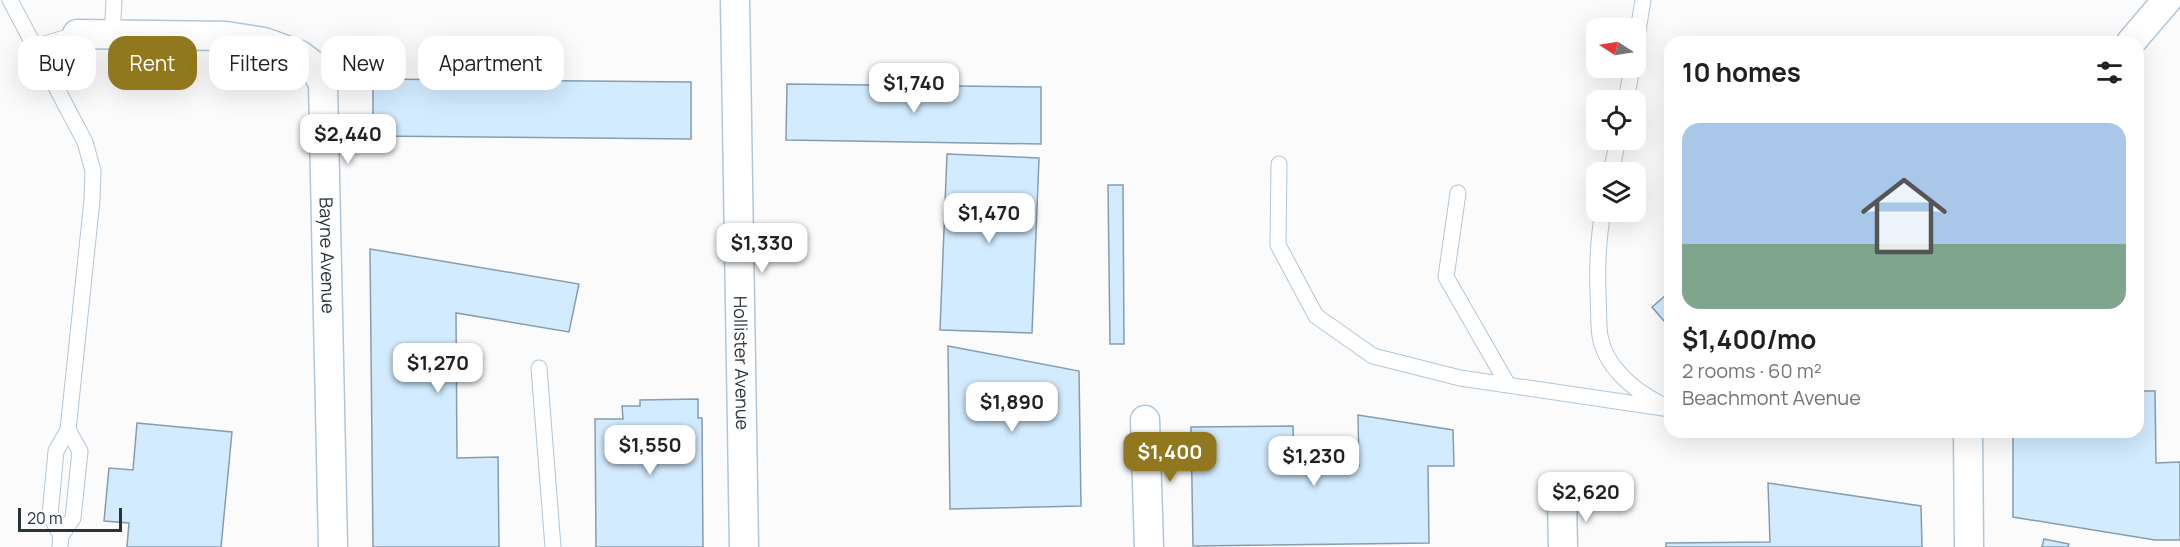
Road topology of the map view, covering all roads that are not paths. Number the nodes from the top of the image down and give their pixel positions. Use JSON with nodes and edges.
{"nodes":[{"id":1,"x":10,"y":0,"type":"edge"},
{"id":2,"x":114,"y":0,"type":"edge"},
{"id":3,"x":735,"y":0,"type":"edge"},
{"id":4,"x":1643,"y":0,"type":"edge"},
{"id":5,"x":2167,"y":0,"type":"edge"},
{"id":6,"x":1640,"y":18,"type":"edge"},
{"id":7,"x":77,"y":34,"type":"joint"},
{"id":8,"x":112,"y":35,"type":"junction"},
{"id":9,"x":29,"y":36,"type":"edge"},
{"id":10,"x":71,"y":36,"type":"edge"},
{"id":11,"x":2135,"y":36,"type":"edge"},
{"id":12,"x":58,"y":90,"type":"edge"},
{"id":13,"x":1280,"y":164,"type":"dead end"},
{"id":14,"x":1458,"y":194,"type":"dead end"},
{"id":15,"x":1601,"y":222,"type":"edge"},
{"id":16,"x":539,"y":368,"type":"dead end"},
{"id":17,"x":1508,"y":385,"type":"junction"},
{"id":18,"x":1664,"y":406,"type":"edge"},
{"id":19,"x":1664,"y":408,"type":"edge"},
{"id":20,"x":1145,"y":420,"type":"dead end"},
{"id":21,"x":68,"y":430,"type":"junction"},
{"id":22,"x":1968,"y":438,"type":"edge"},
{"id":23,"x":1562,"y":500,"type":"dead end"},
{"id":24,"x":61,"y":541,"type":"edge"},
{"id":25,"x":333,"y":547,"type":"edge"},
{"id":26,"x":553,"y":547,"type":"edge"},
{"id":27,"x":744,"y":547,"type":"edge"},
{"id":28,"x":1149,"y":547,"type":"edge"},
{"id":29,"x":1563,"y":547,"type":"edge"},
{"id":30,"x":1969,"y":547,"type":"edge"}],
"edges":[{"from":1,"to":9,"type":"lane"},
{"from":2,"to":8,"type":"lane"},
{"from":3,"to":27,"type":"street","name":"Hollister Avenue"},
{"from":4,"to":6,"type":"lane"},
{"from":5,"to":11,"type":"street"},
{"from":7,"to":8,"type":"street","name":"Bayne Avenue"},
{"from":7,"to":10,"type":"lane"},
{"from":8,"to":25,"type":"street","name":"Bayne Avenue"},
{"from":12,"to":21,"type":"lane"},
{"from":13,"to":17,"type":"lane"},
{"from":14,"to":17,"type":"lane"},
{"from":15,"to":18,"type":"lane"},
{"from":16,"to":26,"type":"lane"},
{"from":17,"to":19,"type":"lane"},
{"from":20,"to":28,"type":"street"},
{"from":21,"to":24,"type":"lane"},
{"from":21,"to":24,"type":"lane"},
{"from":22,"to":30,"type":"street"},
{"from":23,"to":29,"type":"street"}]}
